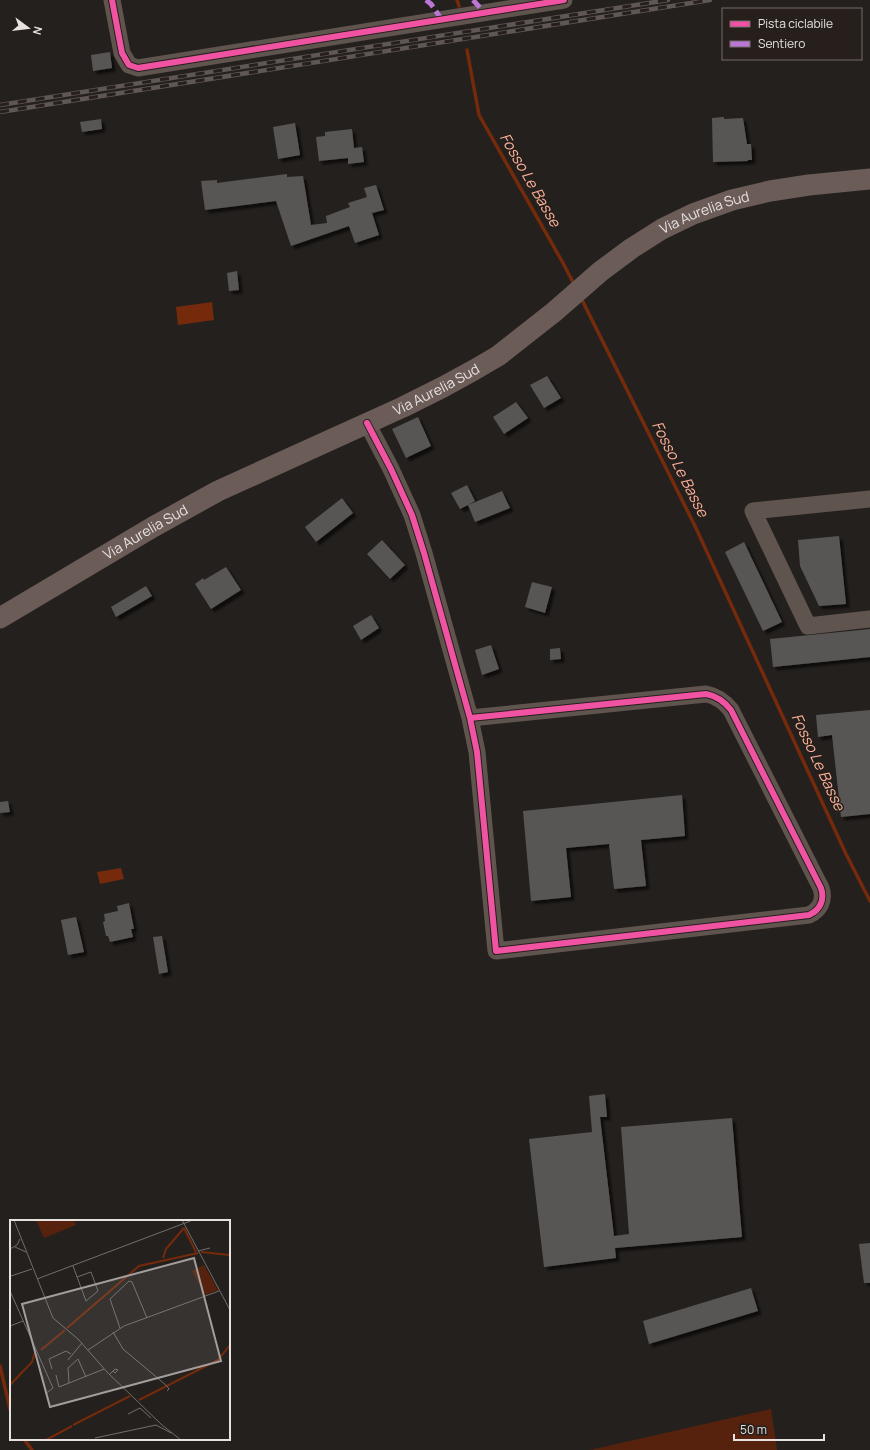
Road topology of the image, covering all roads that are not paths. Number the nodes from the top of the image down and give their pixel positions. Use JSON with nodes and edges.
{"nodes":[{"id":1,"x":112,"y":0,"type":"edge"},
{"id":2,"x":564,"y":0,"type":"edge"},
{"id":3,"x":870,"y":179,"type":"edge"},
{"id":4,"x":367,"y":423,"type":"junction"},
{"id":5,"x":870,"y":499,"type":"edge"},
{"id":6,"x":0,"y":618,"type":"edge"},
{"id":7,"x":870,"y":619,"type":"edge"},
{"id":8,"x":470,"y":718,"type":"junction"}],
"edges":[{"from":1,"to":2,"type":"street"},
{"from":3,"to":4,"type":"main road","name":"Via Aurelia Sud"},
{"from":4,"to":6,"type":"main road","name":"Via Aurelia Sud"},
{"from":4,"to":8,"type":"street"},
{"from":5,"to":7,"type":"street"},
{"from":8,"to":8,"type":"street"}]}
